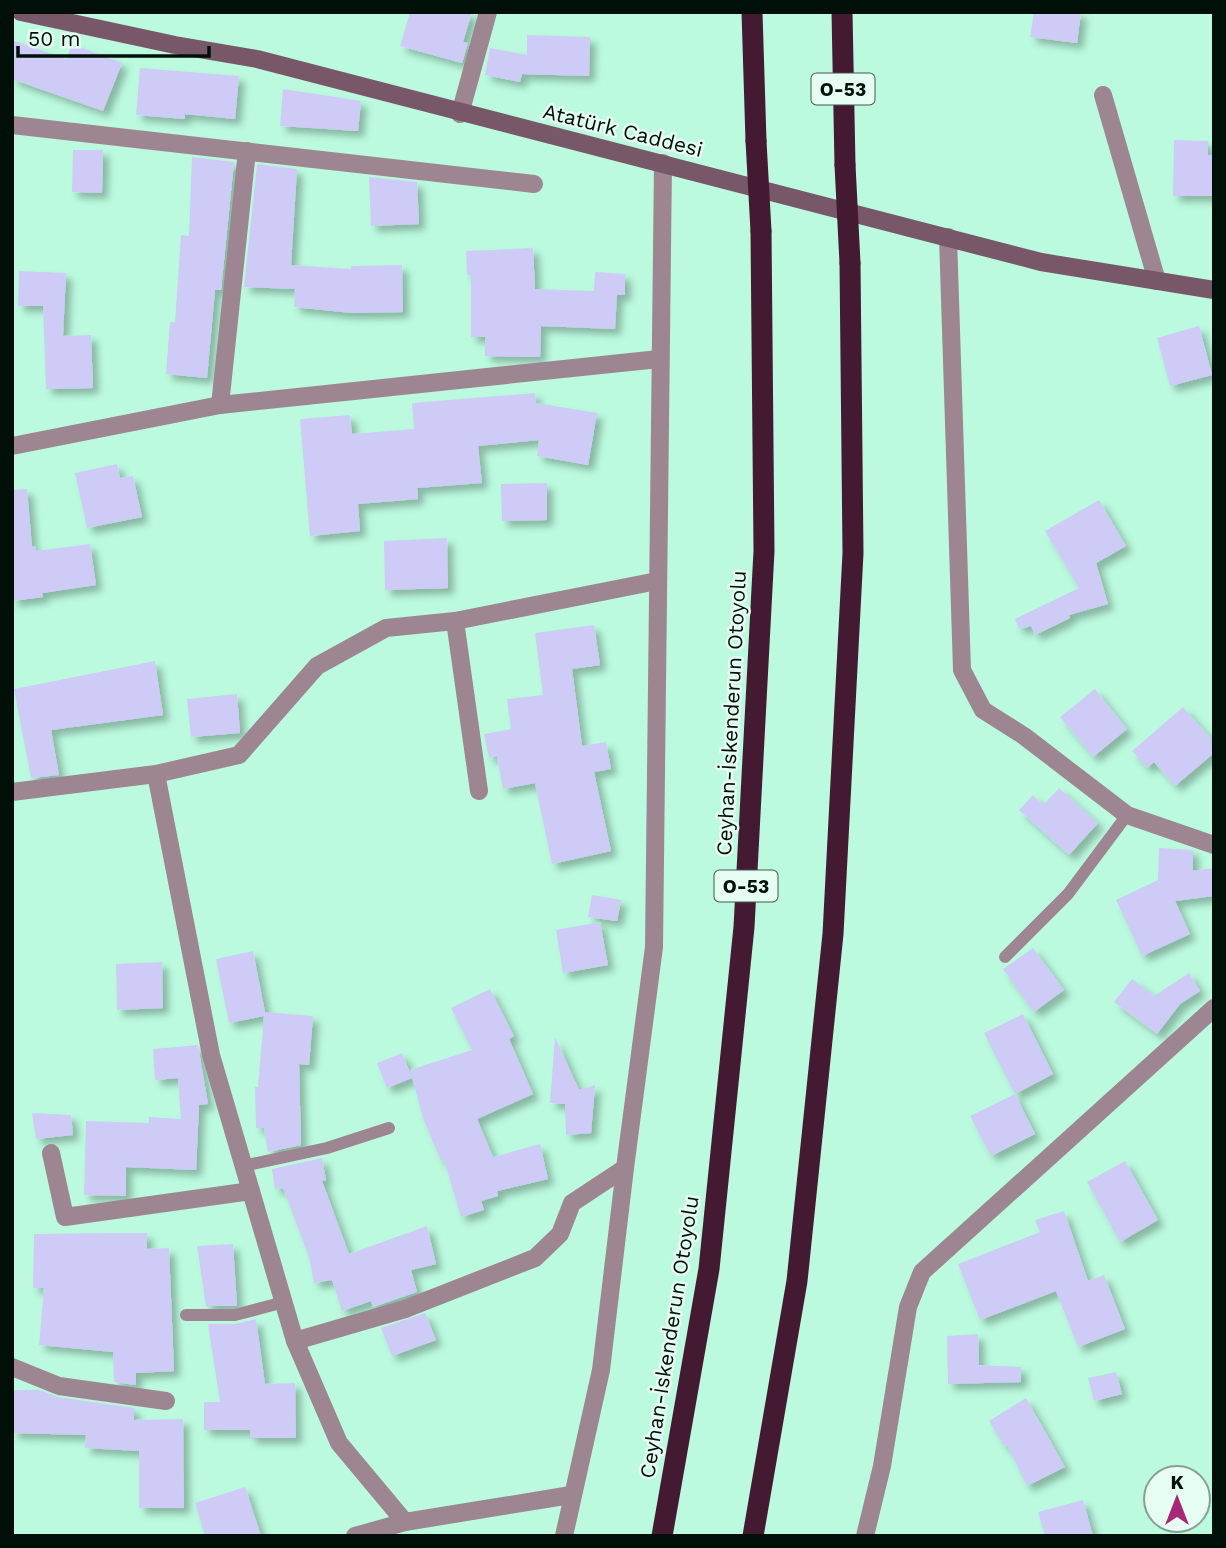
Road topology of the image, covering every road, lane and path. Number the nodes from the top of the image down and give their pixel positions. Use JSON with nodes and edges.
{"nodes":[{"id":1,"x":21,"y":12,"type":"edge"},
{"id":2,"x":488,"y":12,"type":"edge"},
{"id":3,"x":752,"y":12,"type":"edge"},
{"id":4,"x":842,"y":12,"type":"edge"},
{"id":5,"x":1103,"y":95,"type":"dead end"},
{"id":6,"x":460,"y":114,"type":"junction"},
{"id":7,"x":12,"y":125,"type":"edge"},
{"id":8,"x":247,"y":151,"type":"junction"},
{"id":9,"x":663,"y":163,"type":"junction"},
{"id":10,"x":534,"y":184,"type":"dead end"},
{"id":11,"x":948,"y":237,"type":"junction"},
{"id":12,"x":1157,"y":281,"type":"junction"},
{"id":13,"x":1214,"y":290,"type":"edge"},
{"id":14,"x":659,"y":359,"type":"junction"},
{"id":15,"x":220,"y":405,"type":"junction"},
{"id":16,"x":12,"y":446,"type":"edge"},
{"id":17,"x":657,"y":581,"type":"junction"},
{"id":18,"x":455,"y":621,"type":"junction"},
{"id":19,"x":156,"y":774,"type":"junction"},
{"id":20,"x":479,"y":791,"type":"dead end"},
{"id":21,"x":12,"y":792,"type":"edge"},
{"id":22,"x":1127,"y":815,"type":"junction"},
{"id":23,"x":1214,"y":845,"type":"edge"},
{"id":24,"x":1005,"y":957,"type":"dead end"},
{"id":25,"x":1214,"y":1008,"type":"edge"},
{"id":26,"x":388,"y":1128,"type":"dead end"},
{"id":27,"x":51,"y":1153,"type":"dead end"},
{"id":28,"x":243,"y":1166,"type":"junction"},
{"id":29,"x":625,"y":1168,"type":"junction"},
{"id":30,"x":251,"y":1191,"type":"junction"},
{"id":31,"x":284,"y":1302,"type":"junction"},
{"id":32,"x":186,"y":1315,"type":"dead end"},
{"id":33,"x":295,"y":1341,"type":"junction"},
{"id":34,"x":12,"y":1367,"type":"edge"},
{"id":35,"x":166,"y":1401,"type":"dead end"},
{"id":36,"x":571,"y":1495,"type":"junction"},
{"id":37,"x":405,"y":1522,"type":"junction"},
{"id":38,"x":355,"y":1536,"type":"edge"},
{"id":39,"x":564,"y":1536,"type":"edge"},
{"id":40,"x":662,"y":1536,"type":"edge"},
{"id":41,"x":752,"y":1536,"type":"edge"},
{"id":42,"x":865,"y":1536,"type":"edge"}],
"edges":[{"from":1,"to":6,"type":"street","name":"Atatürk Caddesi"},
{"from":2,"to":6,"type":"street"},
{"from":3,"to":40,"type":"highway","name":"Ceyhan-İskenderun Otoyolu","number":"O-53","bridge":true},
{"from":4,"to":41,"type":"highway","number":"O-53","bridge":true},
{"from":5,"to":12,"type":"street"},
{"from":6,"to":9,"type":"street","name":"Atatürk Caddesi"},
{"from":7,"to":8,"type":"street"},
{"from":8,"to":10,"type":"street"},
{"from":8,"to":15,"type":"street"},
{"from":9,"to":11,"type":"street","name":"Atatürk Caddesi"},
{"from":9,"to":14,"type":"street"},
{"from":11,"to":12,"type":"street","name":"Atatürk Caddesi"},
{"from":11,"to":22,"type":"street"},
{"from":12,"to":13,"type":"street","name":"Atatürk Caddesi"},
{"from":14,"to":15,"type":"street"},
{"from":14,"to":17,"type":"street"},
{"from":15,"to":16,"type":"street"},
{"from":17,"to":18,"type":"street"},
{"from":17,"to":29,"type":"street"},
{"from":18,"to":19,"type":"street"},
{"from":18,"to":20,"type":"street"},
{"from":19,"to":21,"type":"street"},
{"from":19,"to":28,"type":"street"},
{"from":22,"to":23,"type":"street"},
{"from":22,"to":24,"type":"lane"},
{"from":25,"to":42,"type":"street"},
{"from":26,"to":28,"type":"lane"},
{"from":27,"to":30,"type":"street"},
{"from":28,"to":30,"type":"street"},
{"from":29,"to":33,"type":"street"},
{"from":29,"to":36,"type":"street"},
{"from":30,"to":31,"type":"street"},
{"from":31,"to":32,"type":"lane"},
{"from":31,"to":33,"type":"street"},
{"from":33,"to":37,"type":"street"},
{"from":34,"to":35,"type":"street"},
{"from":36,"to":37,"type":"street"},
{"from":36,"to":39,"type":"street"},
{"from":37,"to":38,"type":"street"}]}
